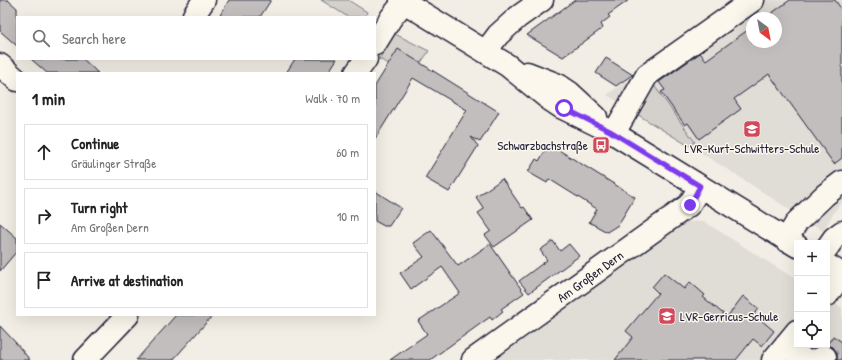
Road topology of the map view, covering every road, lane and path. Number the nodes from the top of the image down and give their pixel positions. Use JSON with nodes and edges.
{"nodes":[{"id":1,"x":542,"y":0,"type":"edge"},
{"id":2,"x":753,"y":0,"type":"edge"},
{"id":3,"x":403,"y":1,"type":"edge"},
{"id":4,"x":376,"y":42,"type":"edge"},
{"id":5,"x":486,"y":52,"type":"junction"},
{"id":6,"x":365,"y":60,"type":"edge"},
{"id":7,"x":0,"y":65,"type":"edge"},
{"id":8,"x":357,"y":72,"type":"edge"},
{"id":9,"x":16,"y":79,"type":"edge"},
{"id":10,"x":612,"y":132,"type":"junction"},
{"id":11,"x":842,"y":182,"type":"edge"},
{"id":12,"x":700,"y":186,"type":"junction"},
{"id":13,"x":842,"y":232,"type":"edge"},
{"id":14,"x":791,"y":243,"type":"edge"},
{"id":15,"x":830,"y":244,"type":"edge"},
{"id":16,"x":830,"y":267,"type":"edge"},
{"id":17,"x":842,"y":274,"type":"edge"},
{"id":18,"x":830,"y":291,"type":"edge"},
{"id":19,"x":127,"y":316,"type":"edge"},
{"id":20,"x":785,"y":346,"type":"edge"},
{"id":21,"x":482,"y":357,"type":"edge"},
{"id":22,"x":815,"y":359,"type":"edge"},
{"id":23,"x":85,"y":360,"type":"edge"}],
"edges":[{"from":1,"to":5,"type":"street"},
{"from":2,"to":10,"type":"street"},
{"from":3,"to":4,"type":"street"},
{"from":3,"to":5,"type":"street"},
{"from":5,"to":10,"type":"street"},
{"from":6,"to":8,"type":"street"},
{"from":7,"to":9,"type":"street"},
{"from":10,"to":12,"type":"street"},
{"from":11,"to":14,"type":"street"},
{"from":12,"to":14,"type":"street"},
{"from":12,"to":21,"type":"street","name":"Am Großen Dern"},
{"from":13,"to":15,"type":"street"},
{"from":16,"to":17,"type":"street"},
{"from":17,"to":18,"type":"street"},
{"from":19,"to":23,"type":"street"},
{"from":20,"to":22,"type":"street"}]}
